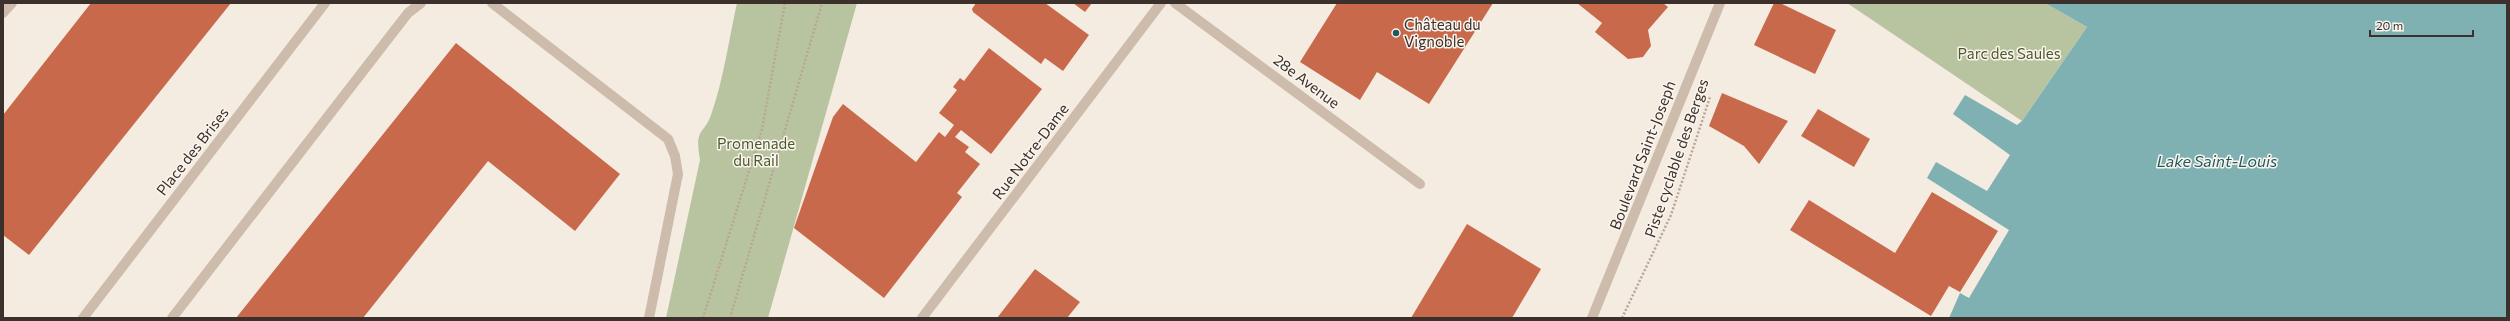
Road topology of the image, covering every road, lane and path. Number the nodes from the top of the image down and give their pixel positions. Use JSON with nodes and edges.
{"nodes":[{"id":1,"x":12,"y":3,"type":"edge"},
{"id":2,"x":325,"y":3,"type":"edge"},
{"id":3,"x":421,"y":3,"type":"edge"},
{"id":4,"x":492,"y":3,"type":"edge"},
{"id":5,"x":785,"y":3,"type":"edge"},
{"id":6,"x":822,"y":3,"type":"edge"},
{"id":7,"x":1161,"y":3,"type":"edge"},
{"id":8,"x":1175,"y":3,"type":"edge"},
{"id":9,"x":1720,"y":3,"type":"edge"},
{"id":10,"x":3,"y":13,"type":"edge"},
{"id":11,"x":1711,"y":91,"type":"dead end"},
{"id":12,"x":1420,"y":184,"type":"dead end"},
{"id":13,"x":83,"y":318,"type":"edge"},
{"id":14,"x":172,"y":318,"type":"edge"},
{"id":15,"x":649,"y":318,"type":"edge"},
{"id":16,"x":703,"y":318,"type":"edge"},
{"id":17,"x":730,"y":318,"type":"edge"},
{"id":18,"x":922,"y":318,"type":"edge"},
{"id":19,"x":1592,"y":318,"type":"edge"},
{"id":20,"x":1622,"y":318,"type":"edge"}],
"edges":[{"from":1,"to":10,"type":"street"},
{"from":2,"to":13,"type":"street","name":"Place des Brises"},
{"from":3,"to":14,"type":"street"},
{"from":4,"to":15,"type":"street"},
{"from":5,"to":16,"type":"path"},
{"from":6,"to":17,"type":"path"},
{"from":7,"to":18,"type":"street","name":"Rue Notre-Dame"},
{"from":8,"to":12,"type":"street","name":"28e Avenue"},
{"from":9,"to":19,"type":"street","name":"Boulevard Saint-Joseph"},
{"from":11,"to":20,"type":"path","name":"Piste cyclable des Berges"}]}
